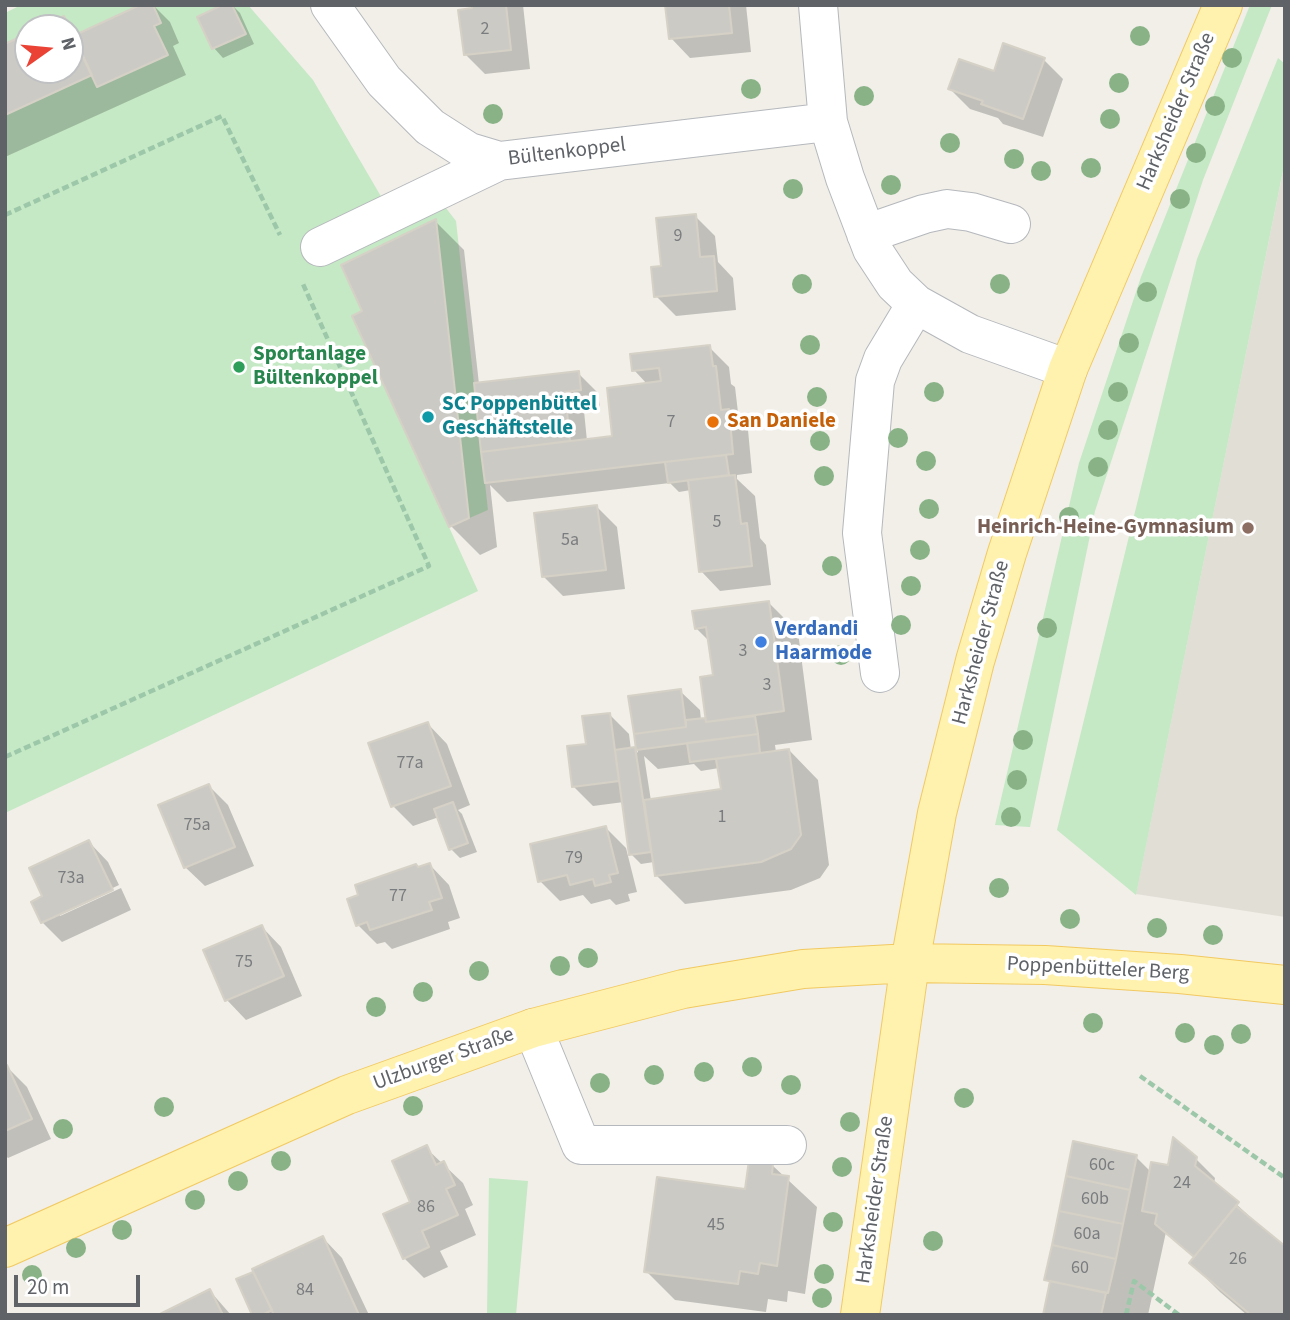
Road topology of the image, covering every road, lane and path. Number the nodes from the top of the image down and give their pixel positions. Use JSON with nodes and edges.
{"nodes":[{"id":1,"x":330,"y":5,"type":"edge"},
{"id":2,"x":818,"y":5,"type":"edge"},
{"id":3,"x":1223,"y":5,"type":"edge"},
{"id":4,"x":828,"y":122,"type":"junction"},
{"id":5,"x":499,"y":161,"type":"junction"},
{"id":6,"x":5,"y":215,"type":"edge"},
{"id":7,"x":1011,"y":224,"type":"dead end"},
{"id":8,"x":866,"y":234,"type":"junction"},
{"id":9,"x":281,"y":236,"type":"dead end"},
{"id":10,"x":309,"y":260,"type":"joint"},
{"id":11,"x":916,"y":304,"type":"junction"},
{"id":12,"x":1068,"y":369,"type":"junction"},
{"id":13,"x":880,"y":673,"type":"dead end"},
{"id":14,"x":5,"y":757,"type":"edge"},
{"id":15,"x":910,"y":963,"type":"junction"},
{"id":16,"x":1285,"y":985,"type":"edge"},
{"id":17,"x":533,"y":1028,"type":"junction"},
{"id":18,"x":1140,"y":1076,"type":"dead end"},
{"id":19,"x":787,"y":1145,"type":"dead end"},
{"id":20,"x":1285,"y":1178,"type":"edge"},
{"id":21,"x":5,"y":1248,"type":"edge"},
{"id":22,"x":860,"y":1315,"type":"edge"},
{"id":23,"x":1126,"y":1315,"type":"edge"},
{"id":24,"x":1179,"y":1315,"type":"edge"}],
"edges":[{"from":1,"to":5,"type":"street","name":"Bültenkoppel"},
{"from":2,"to":4,"type":"street"},
{"from":3,"to":12,"type":"main road","name":"Harksheider Straße"},
{"from":4,"to":5,"type":"street","name":"Bültenkoppel"},
{"from":4,"to":8,"type":"street"},
{"from":5,"to":10,"type":"street"},
{"from":6,"to":9,"type":"path"},
{"from":7,"to":8,"type":"street"},
{"from":8,"to":11,"type":"street"},
{"from":10,"to":14,"type":"path"},
{"from":11,"to":12,"type":"street"},
{"from":11,"to":13,"type":"street"},
{"from":12,"to":15,"type":"main road","name":"Harksheider Straße"},
{"from":15,"to":16,"type":"main road","name":"Poppenbütteler Berg"},
{"from":15,"to":17,"type":"main road","name":"Ulzburger Straße"},
{"from":15,"to":22,"type":"main road","name":"Harksheider Straße"},
{"from":17,"to":19,"type":"street"},
{"from":17,"to":21,"type":"main road","name":"Ulzburger Straße"},
{"from":18,"to":20,"type":"path"},
{"from":23,"to":24,"type":"path"}]}
